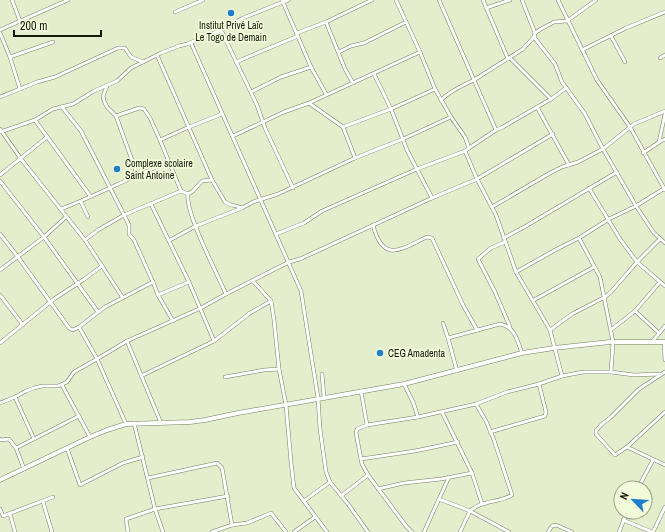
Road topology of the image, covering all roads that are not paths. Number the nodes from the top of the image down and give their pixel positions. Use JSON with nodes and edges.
{"nodes":[{"id":1,"x":12,"y":0,"type":"edge"},
{"id":2,"x":68,"y":0,"type":"edge"},
{"id":3,"x":203,"y":0,"type":"edge"},
{"id":4,"x":288,"y":0,"type":"edge"},
{"id":5,"x":372,"y":0,"type":"edge"},
{"id":6,"x":396,"y":0,"type":"edge"},
{"id":7,"x":438,"y":0,"type":"edge"},
{"id":8,"x":483,"y":0,"type":"edge"},
{"id":9,"x":510,"y":0,"type":"edge"},
{"id":10,"x":522,"y":0,"type":"edge"},
{"id":11,"x":558,"y":0,"type":"edge"},
{"id":12,"x":596,"y":0,"type":"edge"},
{"id":13,"x":282,"y":1,"type":"edge"},
{"id":14,"x":486,"y":8,"type":"junction"},
{"id":15,"x":175,"y":12,"type":"dead end"},
{"id":16,"x":665,"y":12,"type":"edge"},
{"id":17,"x":20,"y":21,"type":"junction"},
{"id":18,"x":567,"y":21,"type":"junction"},
{"id":19,"x":326,"y":22,"type":"junction"},
{"id":20,"x":406,"y":22,"type":"junction"},
{"id":21,"x":221,"y":30,"type":"junction"},
{"id":22,"x":0,"y":32,"type":"edge"},
{"id":23,"x":298,"y":34,"type":"junction"},
{"id":24,"x":535,"y":35,"type":"junction"},
{"id":25,"x":611,"y":36,"type":"junction"},
{"id":26,"x":53,"y":42,"type":"dead end"},
{"id":27,"x":190,"y":43,"type":"junction"},
{"id":28,"x":582,"y":50,"type":"junction"},
{"id":29,"x":339,"y":52,"type":"junction"},
{"id":30,"x":420,"y":52,"type":"junction"},
{"id":31,"x":156,"y":55,"type":"junction"},
{"id":32,"x":665,"y":55,"type":"edge"},
{"id":33,"x":10,"y":57,"type":"junction"},
{"id":34,"x":509,"y":58,"type":"junction"},
{"id":35,"x":660,"y":58,"type":"dead end"},
{"id":36,"x":143,"y":62,"type":"junction"},
{"id":37,"x":236,"y":62,"type":"junction"},
{"id":38,"x":625,"y":62,"type":"dead end"},
{"id":39,"x":311,"y":67,"type":"junction"},
{"id":40,"x":374,"y":74,"type":"junction"},
{"id":41,"x":474,"y":80,"type":"junction"},
{"id":42,"x":353,"y":82,"type":"junction"},
{"id":43,"x":107,"y":86,"type":"junction"},
{"id":44,"x":566,"y":88,"type":"junction"},
{"id":45,"x":20,"y":89,"type":"junction"},
{"id":46,"x":435,"y":89,"type":"junction"},
{"id":47,"x":251,"y":92,"type":"junction"},
{"id":48,"x":326,"y":94,"type":"junction"},
{"id":49,"x":0,"y":97,"type":"edge"},
{"id":50,"x":551,"y":99,"type":"junction"},
{"id":51,"x":441,"y":100,"type":"junction"},
{"id":52,"x":309,"y":103,"type":"junction"},
{"id":53,"x":62,"y":107,"type":"junction"},
{"id":54,"x":537,"y":107,"type":"junction"},
{"id":55,"x":391,"y":109,"type":"junction"},
{"id":56,"x":665,"y":112,"type":"edge"},
{"id":57,"x":222,"y":114,"type":"junction"},
{"id":58,"x":116,"y":116,"type":"junction"},
{"id":59,"x":451,"y":117,"type":"junction"},
{"id":60,"x":35,"y":120,"type":"junction"},
{"id":61,"x":264,"y":121,"type":"junction"},
{"id":62,"x":189,"y":126,"type":"junction"},
{"id":63,"x":343,"y":127,"type":"junction"},
{"id":64,"x":630,"y":127,"type":"junction"},
{"id":65,"x":496,"y":130,"type":"junction"},
{"id":66,"x":0,"y":131,"type":"edge"},
{"id":67,"x":553,"y":134,"type":"junction"},
{"id":68,"x":233,"y":136,"type":"junction"},
{"id":69,"x":47,"y":137,"type":"junction"},
{"id":70,"x":403,"y":138,"type":"junction"},
{"id":71,"x":665,"y":139,"type":"edge"},
{"id":72,"x":160,"y":140,"type":"junction"},
{"id":73,"x":659,"y":142,"type":"junction"},
{"id":74,"x":469,"y":148,"type":"junction"},
{"id":75,"x":603,"y":149,"type":"junction"},
{"id":76,"x":465,"y":150,"type":"junction"},
{"id":77,"x":643,"y":153,"type":"junction"},
{"id":78,"x":21,"y":158,"type":"junction"},
{"id":79,"x":355,"y":158,"type":"junction"},
{"id":80,"x":169,"y":162,"type":"junction"},
{"id":81,"x":569,"y":165,"type":"junction"},
{"id":82,"x":418,"y":170,"type":"junction"},
{"id":83,"x":617,"y":172,"type":"junction"},
{"id":84,"x":137,"y":174,"type":"junction"},
{"id":85,"x":0,"y":175,"type":"edge"},
{"id":86,"x":212,"y":180,"type":"junction"},
{"id":87,"x":477,"y":180,"type":"junction"},
{"id":88,"x":0,"y":181,"type":"edge"},
{"id":89,"x":111,"y":188,"type":"junction"},
{"id":90,"x":293,"y":188,"type":"junction"},
{"id":91,"x":589,"y":188,"type":"junction"},
{"id":92,"x":665,"y":189,"type":"edge"},
{"id":93,"x":182,"y":191,"type":"junction"},
{"id":94,"x":188,"y":194,"type":"junction"},
{"id":95,"x":90,"y":197,"type":"junction"},
{"id":96,"x":432,"y":198,"type":"junction"},
{"id":97,"x":261,"y":200,"type":"junction"},
{"id":98,"x":81,"y":202,"type":"junction"},
{"id":99,"x":151,"y":204,"type":"junction"},
{"id":100,"x":636,"y":206,"type":"junction"},
{"id":101,"x":492,"y":207,"type":"junction"},
{"id":102,"x":242,"y":208,"type":"junction"},
{"id":103,"x":61,"y":209,"type":"junction"},
{"id":104,"x":124,"y":215,"type":"junction"},
{"id":105,"x":66,"y":217,"type":"junction"},
{"id":106,"x":88,"y":217,"type":"dead end"},
{"id":107,"x":609,"y":219,"type":"junction"},
{"id":108,"x":373,"y":225,"type":"junction"},
{"id":109,"x":196,"y":226,"type":"junction"},
{"id":110,"x":0,"y":234,"type":"edge"},
{"id":111,"x":276,"y":234,"type":"junction"},
{"id":112,"x":44,"y":237,"type":"junction"},
{"id":113,"x":579,"y":238,"type":"junction"},
{"id":114,"x":660,"y":239,"type":"junction"},
{"id":115,"x":85,"y":240,"type":"junction"},
{"id":116,"x":170,"y":240,"type":"junction"},
{"id":117,"x":504,"y":240,"type":"junction"},
{"id":118,"x":665,"y":243,"type":"edge"},
{"id":119,"x":18,"y":257,"type":"junction"},
{"id":120,"x":289,"y":262,"type":"junction"},
{"id":121,"x":637,"y":262,"type":"junction"},
{"id":122,"x":102,"y":266,"type":"junction"},
{"id":123,"x":594,"y":266,"type":"junction"},
{"id":124,"x":0,"y":270,"type":"edge"},
{"id":125,"x":516,"y":272,"type":"junction"},
{"id":126,"x":253,"y":281,"type":"junction"},
{"id":127,"x":153,"y":282,"type":"junction"},
{"id":128,"x":189,"y":282,"type":"junction"},
{"id":129,"x":660,"y":282,"type":"junction"},
{"id":130,"x":77,"y":284,"type":"junction"},
{"id":131,"x":665,"y":286,"type":"edge"},
{"id":132,"x":226,"y":294,"type":"junction"},
{"id":133,"x":0,"y":295,"type":"edge"},
{"id":134,"x":158,"y":295,"type":"junction"},
{"id":135,"x":605,"y":297,"type":"junction"},
{"id":136,"x":123,"y":298,"type":"junction"},
{"id":137,"x":534,"y":300,"type":"junction"},
{"id":138,"x":271,"y":301,"type":"junction"},
{"id":139,"x":50,"y":302,"type":"junction"},
{"id":140,"x":201,"y":308,"type":"junction"},
{"id":141,"x":634,"y":311,"type":"junction"},
{"id":142,"x":98,"y":312,"type":"junction"},
{"id":143,"x":173,"y":321,"type":"junction"},
{"id":144,"x":443,"y":323,"type":"dead end"},
{"id":145,"x":23,"y":324,"type":"junction"},
{"id":146,"x":665,"y":326,"type":"edge"},
{"id":147,"x":79,"y":327,"type":"junction"},
{"id":148,"x":510,"y":327,"type":"junction"},
{"id":149,"x":612,"y":329,"type":"junction"},
{"id":150,"x":477,"y":330,"type":"junction"},
{"id":151,"x":550,"y":330,"type":"junction"},
{"id":152,"x":659,"y":333,"type":"junction"},
{"id":153,"x":448,"y":338,"type":"junction"},
{"id":154,"x":127,"y":341,"type":"junction"},
{"id":155,"x":214,"y":341,"type":"junction"},
{"id":156,"x":613,"y":342,"type":"junction"},
{"id":157,"x":652,"y":342,"type":"junction"},
{"id":158,"x":665,"y":342,"type":"edge"},
{"id":159,"x":0,"y":343,"type":"edge"},
{"id":160,"x":554,"y":348,"type":"junction"},
{"id":161,"x":522,"y":353,"type":"junction"},
{"id":162,"x":97,"y":359,"type":"junction"},
{"id":163,"x":665,"y":360,"type":"edge"},
{"id":164,"x":279,"y":369,"type":"junction"},
{"id":165,"x":457,"y":371,"type":"junction"},
{"id":166,"x":611,"y":372,"type":"junction"},
{"id":167,"x":665,"y":372,"type":"edge"},
{"id":168,"x":322,"y":374,"type":"dead end"},
{"id":169,"x":660,"y":374,"type":"junction"},
{"id":170,"x":141,"y":376,"type":"junction"},
{"id":171,"x":562,"y":376,"type":"junction"},
{"id":172,"x":226,"y":377,"type":"dead end"},
{"id":173,"x":404,"y":384,"type":"junction"},
{"id":174,"x":539,"y":384,"type":"junction"},
{"id":175,"x":62,"y":385,"type":"junction"},
{"id":176,"x":361,"y":391,"type":"junction"},
{"id":177,"x":16,"y":397,"type":"junction"},
{"id":178,"x":324,"y":397,"type":"junction"},
{"id":179,"x":318,"y":398,"type":"junction"},
{"id":180,"x":0,"y":403,"type":"edge"},
{"id":181,"x":476,"y":404,"type":"junction"},
{"id":182,"x":286,"y":405,"type":"junction"},
{"id":183,"x":442,"y":412,"type":"junction"},
{"id":184,"x":665,"y":412,"type":"edge"},
{"id":185,"x":79,"y":416,"type":"junction"},
{"id":186,"x":418,"y":418,"type":"junction"},
{"id":187,"x":134,"y":423,"type":"junction"},
{"id":188,"x":161,"y":423,"type":"junction"},
{"id":189,"x":126,"y":424,"type":"junction"},
{"id":190,"x":367,"y":425,"type":"junction"},
{"id":191,"x":490,"y":432,"type":"junction"},
{"id":192,"x":90,"y":437,"type":"junction"},
{"id":193,"x":0,"y":439,"type":"edge"},
{"id":194,"x":34,"y":439,"type":"junction"},
{"id":195,"x":458,"y":442,"type":"junction"},
{"id":196,"x":627,"y":447,"type":"junction"},
{"id":197,"x":16,"y":448,"type":"junction"},
{"id":198,"x":67,"y":448,"type":"junction"},
{"id":199,"x":143,"y":457,"type":"junction"},
{"id":200,"x":361,"y":459,"type":"junction"},
{"id":201,"x":653,"y":460,"type":"junction"},
{"id":202,"x":665,"y":465,"type":"edge"},
{"id":203,"x":24,"y":469,"type":"junction"},
{"id":204,"x":472,"y":473,"type":"junction"},
{"id":205,"x":368,"y":475,"type":"junction"},
{"id":206,"x":449,"y":477,"type":"junction"},
{"id":207,"x":148,"y":478,"type":"junction"},
{"id":208,"x":0,"y":480,"type":"edge"},
{"id":209,"x":642,"y":480,"type":"edge"},
{"id":210,"x":330,"y":482,"type":"junction"},
{"id":211,"x":378,"y":488,"type":"junction"},
{"id":212,"x":228,"y":496,"type":"junction"},
{"id":213,"x":341,"y":496,"type":"junction"},
{"id":214,"x":53,"y":497,"type":"dead end"},
{"id":215,"x":439,"y":499,"type":"junction"},
{"id":216,"x":304,"y":501,"type":"junction"},
{"id":217,"x":43,"y":502,"type":"junction"},
{"id":218,"x":482,"y":504,"type":"junction"},
{"id":219,"x":665,"y":507,"type":"edge"},
{"id":220,"x":0,"y":509,"type":"edge"},
{"id":221,"x":156,"y":509,"type":"junction"},
{"id":222,"x":470,"y":511,"type":"junction"},
{"id":223,"x":10,"y":514,"type":"junction"},
{"id":224,"x":315,"y":517,"type":"junction"},
{"id":225,"x":623,"y":520,"type":"joint"},
{"id":226,"x":232,"y":525,"type":"junction"},
{"id":227,"x":424,"y":531,"type":"edge"},
{"id":228,"x":15,"y":532,"type":"edge"},
{"id":229,"x":52,"y":532,"type":"edge"},
{"id":230,"x":128,"y":532,"type":"edge"},
{"id":231,"x":162,"y":532,"type":"edge"},
{"id":232,"x":212,"y":532,"type":"edge"},
{"id":233,"x":286,"y":532,"type":"edge"},
{"id":234,"x":294,"y":532,"type":"edge"},
{"id":235,"x":327,"y":532,"type":"edge"},
{"id":236,"x":368,"y":532,"type":"edge"},
{"id":237,"x":412,"y":532,"type":"edge"},
{"id":238,"x":429,"y":532,"type":"edge"},
{"id":239,"x":460,"y":532,"type":"edge"},
{"id":240,"x":509,"y":532,"type":"edge"},
{"id":241,"x":548,"y":532,"type":"edge"},
{"id":242,"x":572,"y":532,"type":"edge"},
{"id":243,"x":619,"y":532,"type":"edge"},
{"id":244,"x":653,"y":532,"type":"edge"}],
"edges":[{"from":1,"to":17,"type":"street"},
{"from":2,"to":17,"type":"street"},
{"from":3,"to":15,"type":"street"},
{"from":4,"to":13,"type":"street"},
{"from":5,"to":19,"type":"street"},
{"from":6,"to":20,"type":"street"},
{"from":7,"to":41,"type":"street"},
{"from":8,"to":14,"type":"street"},
{"from":9,"to":14,"type":"street"},
{"from":10,"to":24,"type":"street"},
{"from":11,"to":18,"type":"street"},
{"from":12,"to":18,"type":"street"},
{"from":13,"to":21,"type":"street"},
{"from":13,"to":23,"type":"street"},
{"from":14,"to":34,"type":"street"},
{"from":16,"to":25,"type":"street"},
{"from":17,"to":22,"type":"street"},
{"from":18,"to":24,"type":"street"},
{"from":18,"to":28,"type":"street"},
{"from":19,"to":23,"type":"street"},
{"from":19,"to":29,"type":"street"},
{"from":20,"to":29,"type":"street"},
{"from":20,"to":30,"type":"street"},
{"from":21,"to":27,"type":"street"},
{"from":21,"to":37,"type":"street"},
{"from":22,"to":33,"type":"street"},
{"from":23,"to":37,"type":"street"},
{"from":23,"to":39,"type":"street"},
{"from":24,"to":34,"type":"street"},
{"from":24,"to":44,"type":"street"},
{"from":25,"to":28,"type":"street"},
{"from":25,"to":38,"type":"street"},
{"from":26,"to":33,"type":"street"},
{"from":27,"to":31,"type":"street"},
{"from":27,"to":57,"type":"street"},
{"from":28,"to":64,"type":"street"},
{"from":29,"to":42,"type":"street"},
{"from":30,"to":40,"type":"street"},
{"from":30,"to":46,"type":"street"},
{"from":31,"to":36,"type":"street"},
{"from":31,"to":62,"type":"street"},
{"from":32,"to":35,"type":"street"},
{"from":33,"to":45,"type":"street"},
{"from":34,"to":41,"type":"street"},
{"from":34,"to":50,"type":"street"},
{"from":36,"to":43,"type":"street"},
{"from":36,"to":45,"type":"street"},
{"from":37,"to":47,"type":"street"},
{"from":39,"to":47,"type":"street"},
{"from":39,"to":48,"type":"street"},
{"from":40,"to":42,"type":"street"},
{"from":40,"to":55,"type":"street"},
{"from":41,"to":51,"type":"street"},
{"from":41,"to":65,"type":"street"},
{"from":42,"to":48,"type":"street"},
{"from":43,"to":53,"type":"street"},
{"from":43,"to":58,"type":"street"},
{"from":44,"to":50,"type":"street"},
{"from":44,"to":75,"type":"street"},
{"from":45,"to":49,"type":"street"},
{"from":46,"to":51,"type":"street"},
{"from":46,"to":55,"type":"street"},
{"from":47,"to":61,"type":"street"},
{"from":48,"to":52,"type":"street"},
{"from":50,"to":54,"type":"street"},
{"from":51,"to":59,"type":"street"},
{"from":52,"to":61,"type":"street"},
{"from":52,"to":63,"type":"street"},
{"from":53,"to":60,"type":"street"},
{"from":53,"to":89,"type":"street"},
{"from":54,"to":65,"type":"street"},
{"from":54,"to":67,"type":"street"},
{"from":55,"to":63,"type":"street"},
{"from":55,"to":70,"type":"street"},
{"from":56,"to":64,"type":"street"},
{"from":56,"to":73,"type":"street"},
{"from":57,"to":62,"type":"street"},
{"from":57,"to":68,"type":"street"},
{"from":58,"to":72,"type":"street"},
{"from":58,"to":84,"type":"street"},
{"from":59,"to":70,"type":"street"},
{"from":59,"to":74,"type":"street"},
{"from":60,"to":66,"type":"street"},
{"from":60,"to":69,"type":"street"},
{"from":61,"to":68,"type":"street"},
{"from":61,"to":90,"type":"street"},
{"from":62,"to":72,"type":"street"},
{"from":62,"to":86,"type":"street"},
{"from":63,"to":79,"type":"street"},
{"from":64,"to":75,"type":"street"},
{"from":64,"to":77,"type":"street"},
{"from":65,"to":74,"type":"street"},
{"from":66,"to":78,"type":"street"},
{"from":67,"to":81,"type":"street"},
{"from":67,"to":87,"type":"street"},
{"from":68,"to":97,"type":"street"},
{"from":69,"to":78,"type":"street"},
{"from":69,"to":95,"type":"street"},
{"from":70,"to":79,"type":"street"},
{"from":70,"to":82,"type":"street"},
{"from":71,"to":73,"type":"street"},
{"from":72,"to":80,"type":"street"},
{"from":73,"to":77,"type":"street"},
{"from":74,"to":76,"type":"street"},
{"from":75,"to":81,"type":"street"},
{"from":75,"to":83,"type":"street"},
{"from":76,"to":82,"type":"street"},
{"from":76,"to":87,"type":"street"},
{"from":77,"to":92,"type":"street"},
{"from":78,"to":85,"type":"street"},
{"from":78,"to":103,"type":"street"},
{"from":79,"to":90,"type":"street"},
{"from":80,"to":84,"type":"street"},
{"from":80,"to":93,"type":"street"},
{"from":81,"to":101,"type":"street"},
{"from":82,"to":96,"type":"street"},
{"from":82,"to":111,"type":"street"},
{"from":83,"to":91,"type":"street"},
{"from":83,"to":100,"type":"street"},
{"from":84,"to":89,"type":"street"},
{"from":86,"to":94,"type":"street"},
{"from":86,"to":102,"type":"street"},
{"from":87,"to":96,"type":"street"},
{"from":87,"to":101,"type":"street"},
{"from":88,"to":112,"type":"street"},
{"from":89,"to":95,"type":"street"},
{"from":89,"to":104,"type":"street"},
{"from":90,"to":97,"type":"street"},
{"from":91,"to":107,"type":"street"},
{"from":91,"to":117,"type":"street"},
{"from":92,"to":100,"type":"street"},
{"from":93,"to":94,"type":"street"},
{"from":93,"to":99,"type":"street"},
{"from":94,"to":109,"type":"street"},
{"from":95,"to":98,"type":"street"},
{"from":96,"to":108,"type":"street"},
{"from":97,"to":102,"type":"street"},
{"from":97,"to":111,"type":"street"},
{"from":98,"to":103,"type":"street"},
{"from":98,"to":106,"type":"street"},
{"from":99,"to":104,"type":"street"},
{"from":99,"to":116,"type":"street"},
{"from":100,"to":107,"type":"street"},
{"from":100,"to":114,"type":"street"},
{"from":101,"to":117,"type":"street"},
{"from":102,"to":109,"type":"street"},
{"from":103,"to":105,"type":"street"},
{"from":104,"to":115,"type":"street"},
{"from":104,"to":127,"type":"street"},
{"from":105,"to":112,"type":"street"},
{"from":105,"to":115,"type":"street"},
{"from":107,"to":113,"type":"street"},
{"from":107,"to":121,"type":"street"},
{"from":108,"to":120,"type":"street"},
{"from":108,"to":150,"type":"street"},
{"from":109,"to":116,"type":"street"},
{"from":109,"to":132,"type":"street"},
{"from":110,"to":119,"type":"street"},
{"from":111,"to":120,"type":"street"},
{"from":112,"to":119,"type":"street"},
{"from":112,"to":130,"type":"street"},
{"from":113,"to":123,"type":"street"},
{"from":113,"to":125,"type":"street"},
{"from":114,"to":118,"type":"street"},
{"from":114,"to":121,"type":"street"},
{"from":115,"to":122,"type":"street"},
{"from":116,"to":128,"type":"street"},
{"from":117,"to":125,"type":"street"},
{"from":117,"to":148,"type":"street"},
{"from":119,"to":124,"type":"street"},
{"from":119,"to":139,"type":"street"},
{"from":120,"to":126,"type":"street"},
{"from":120,"to":179,"type":"street"},
{"from":121,"to":129,"type":"street"},
{"from":121,"to":135,"type":"street"},
{"from":122,"to":130,"type":"street"},
{"from":122,"to":136,"type":"street"},
{"from":123,"to":135,"type":"street"},
{"from":123,"to":137,"type":"street"},
{"from":125,"to":137,"type":"street"},
{"from":126,"to":132,"type":"street"},
{"from":126,"to":138,"type":"street"},
{"from":127,"to":134,"type":"street"},
{"from":127,"to":136,"type":"street"},
{"from":128,"to":134,"type":"street"},
{"from":128,"to":140,"type":"street"},
{"from":129,"to":131,"type":"street"},
{"from":129,"to":141,"type":"street"},
{"from":130,"to":139,"type":"street"},
{"from":130,"to":142,"type":"street"},
{"from":132,"to":140,"type":"street"},
{"from":133,"to":145,"type":"street"},
{"from":134,"to":143,"type":"street"},
{"from":135,"to":149,"type":"street"},
{"from":135,"to":151,"type":"street"},
{"from":136,"to":142,"type":"street"},
{"from":137,"to":151,"type":"street"},
{"from":138,"to":155,"type":"street"},
{"from":138,"to":164,"type":"street"},
{"from":139,"to":145,"type":"street"},
{"from":139,"to":147,"type":"street"},
{"from":140,"to":143,"type":"street"},
{"from":140,"to":155,"type":"street"},
{"from":141,"to":149,"type":"street"},
{"from":141,"to":152,"type":"street"},
{"from":142,"to":147,"type":"street"},
{"from":143,"to":154,"type":"street"},
{"from":144,"to":153,"type":"street"},
{"from":145,"to":159,"type":"street"},
{"from":146,"to":152,"type":"street"},
{"from":147,"to":162,"type":"street"},
{"from":148,"to":150,"type":"street"},
{"from":148,"to":161,"type":"street"},
{"from":149,"to":156,"type":"street"},
{"from":150,"to":153,"type":"street"},
{"from":151,"to":160,"type":"street"},
{"from":152,"to":157,"type":"street"},
{"from":153,"to":165,"type":"street"},
{"from":154,"to":162,"type":"street"},
{"from":154,"to":170,"type":"street"},
{"from":155,"to":170,"type":"street"},
{"from":156,"to":157,"type":"street"},
{"from":156,"to":160,"type":"street"},
{"from":156,"to":166,"type":"street"},
{"from":157,"to":158,"type":"street"},
{"from":158,"to":163,"type":"street"},
{"from":160,"to":161,"type":"street"},
{"from":160,"to":171,"type":"street"},
{"from":161,"to":165,"type":"street"},
{"from":162,"to":175,"type":"street"},
{"from":162,"to":189,"type":"street"},
{"from":164,"to":172,"type":"street"},
{"from":164,"to":182,"type":"street"},
{"from":165,"to":173,"type":"street"},
{"from":166,"to":169,"type":"street"},
{"from":166,"to":171,"type":"street"},
{"from":167,"to":169,"type":"street"},
{"from":168,"to":178,"type":"street"},
{"from":169,"to":196,"type":"street"},
{"from":170,"to":188,"type":"street"},
{"from":171,"to":174,"type":"street"},
{"from":173,"to":176,"type":"street"},
{"from":173,"to":186,"type":"street"},
{"from":174,"to":181,"type":"street"},
{"from":174,"to":191,"type":"street"},
{"from":175,"to":177,"type":"street"},
{"from":175,"to":185,"type":"street"},
{"from":176,"to":178,"type":"street"},
{"from":176,"to":190,"type":"street"},
{"from":177,"to":180,"type":"street"},
{"from":177,"to":194,"type":"street"},
{"from":178,"to":179,"type":"street"},
{"from":179,"to":182,"type":"street"},
{"from":179,"to":210,"type":"street"},
{"from":181,"to":183,"type":"street"},
{"from":181,"to":191,"type":"street"},
{"from":182,"to":188,"type":"street"},
{"from":182,"to":216,"type":"street"},
{"from":183,"to":186,"type":"street"},
{"from":183,"to":195,"type":"street"},
{"from":184,"to":196,"type":"street"},
{"from":185,"to":192,"type":"street"},
{"from":185,"to":194,"type":"street"},
{"from":186,"to":190,"type":"street"},
{"from":187,"to":188,"type":"street"},
{"from":187,"to":189,"type":"street"},
{"from":187,"to":199,"type":"street"},
{"from":189,"to":192,"type":"street"},
{"from":190,"to":200,"type":"street"},
{"from":191,"to":218,"type":"street"},
{"from":192,"to":198,"type":"street"},
{"from":193,"to":197,"type":"street"},
{"from":194,"to":197,"type":"street"},
{"from":195,"to":200,"type":"street"},
{"from":195,"to":204,"type":"street"},
{"from":196,"to":201,"type":"street"},
{"from":197,"to":203,"type":"street"},
{"from":198,"to":199,"type":"street"},
{"from":198,"to":203,"type":"street"},
{"from":199,"to":207,"type":"street"},
{"from":200,"to":205,"type":"street"},
{"from":201,"to":202,"type":"street"},
{"from":201,"to":209,"type":"street"},
{"from":203,"to":208,"type":"street"},
{"from":204,"to":206,"type":"street"},
{"from":204,"to":218,"type":"street"},
{"from":205,"to":211,"type":"street"},
{"from":205,"to":213,"type":"street"},
{"from":206,"to":211,"type":"street"},
{"from":206,"to":215,"type":"street"},
{"from":207,"to":212,"type":"street"},
{"from":207,"to":221,"type":"street"},
{"from":210,"to":213,"type":"street"},
{"from":210,"to":216,"type":"street"},
{"from":211,"to":237,"type":"street"},
{"from":212,"to":221,"type":"street"},
{"from":212,"to":226,"type":"street"},
{"from":213,"to":236,"type":"street"},
{"from":214,"to":217,"type":"street"},
{"from":215,"to":222,"type":"street"},
{"from":215,"to":227,"type":"street"},
{"from":216,"to":224,"type":"street"},
{"from":217,"to":223,"type":"street"},
{"from":217,"to":229,"type":"street"},
{"from":218,"to":222,"type":"street"},
{"from":219,"to":244,"type":"street"},
{"from":220,"to":223,"type":"street"},
{"from":221,"to":230,"type":"street"},
{"from":221,"to":231,"type":"street"},
{"from":222,"to":239,"type":"street"},
{"from":222,"to":240,"type":"street"},
{"from":223,"to":228,"type":"street"},
{"from":224,"to":234,"type":"street"},
{"from":224,"to":235,"type":"street"},
{"from":225,"to":243,"type":"street"},
{"from":225,"to":244,"type":"street"},
{"from":226,"to":232,"type":"street"},
{"from":226,"to":233,"type":"street"},
{"from":227,"to":238,"type":"street"},
{"from":241,"to":242,"type":"street"}]}
